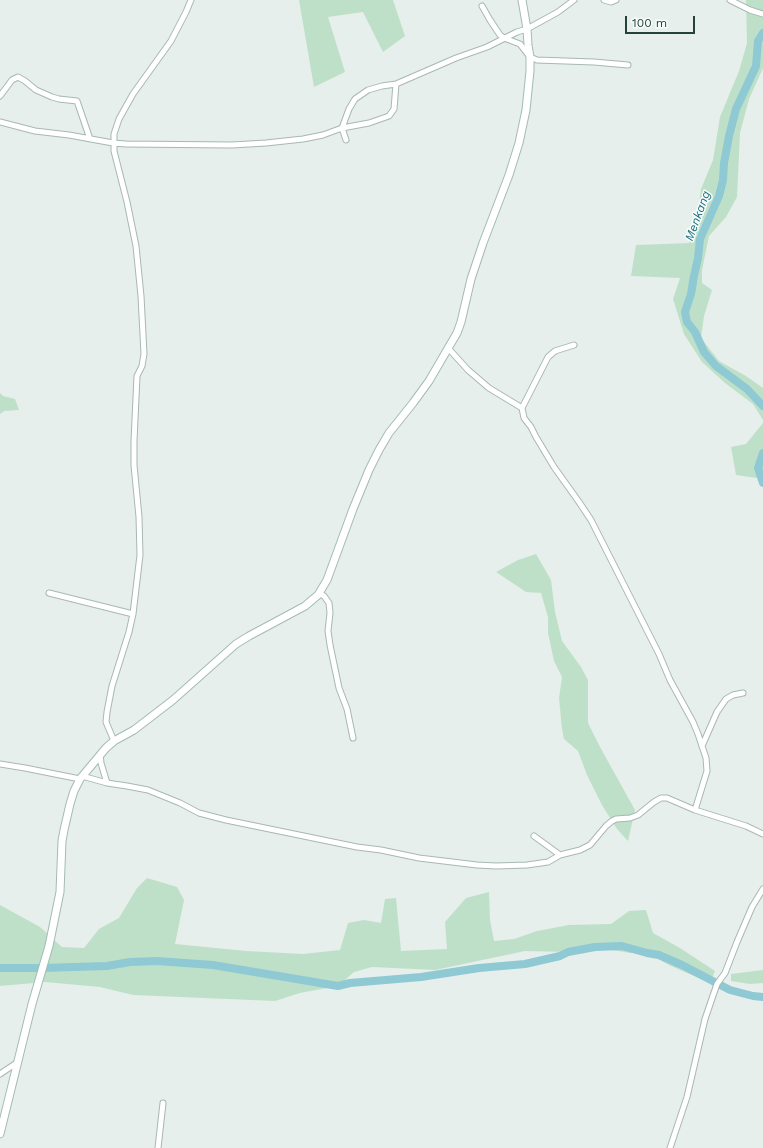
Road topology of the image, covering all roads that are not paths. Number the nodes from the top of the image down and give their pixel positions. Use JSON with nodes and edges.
{"nodes":[{"id":1,"x":191,"y":0,"type":"edge"},
{"id":2,"x":522,"y":0,"type":"edge"},
{"id":3,"x":574,"y":0,"type":"edge"},
{"id":4,"x":604,"y":0,"type":"edge"},
{"id":5,"x":616,"y":0,"type":"edge"},
{"id":6,"x":730,"y":0,"type":"edge"},
{"id":7,"x":482,"y":6,"type":"dead end"},
{"id":8,"x":763,"y":14,"type":"edge"},
{"id":9,"x":527,"y":29,"type":"junction"},
{"id":10,"x":504,"y":38,"type":"junction"},
{"id":11,"x":530,"y":57,"type":"junction"},
{"id":12,"x":628,"y":65,"type":"dead end"},
{"id":13,"x":396,"y":84,"type":"junction"},
{"id":14,"x":0,"y":96,"type":"edge"},
{"id":15,"x":0,"y":122,"type":"edge"},
{"id":16,"x":342,"y":128,"type":"junction"},
{"id":17,"x":90,"y":139,"type":"junction"},
{"id":18,"x":346,"y":140,"type":"dead end"},
{"id":19,"x":113,"y":143,"type":"junction"},
{"id":20,"x":574,"y":345,"type":"dead end"},
{"id":21,"x":448,"y":348,"type":"junction"},
{"id":22,"x":522,"y":408,"type":"junction"},
{"id":23,"x":49,"y":593,"type":"dead end"},
{"id":24,"x":318,"y":595,"type":"junction"},
{"id":25,"x":133,"y":614,"type":"junction"},
{"id":26,"x":743,"y":693,"type":"dead end"},
{"id":27,"x":353,"y":738,"type":"dead end"},
{"id":28,"x":114,"y":741,"type":"junction"},
{"id":29,"x":702,"y":746,"type":"junction"},
{"id":30,"x":106,"y":748,"type":"junction"},
{"id":31,"x":0,"y":764,"type":"edge"},
{"id":32,"x":81,"y":778,"type":"junction"},
{"id":33,"x":107,"y":783,"type":"junction"},
{"id":34,"x":695,"y":810,"type":"junction"},
{"id":35,"x":763,"y":834,"type":"edge"},
{"id":36,"x":534,"y":836,"type":"dead end"},
{"id":37,"x":560,"y":855,"type":"junction"},
{"id":38,"x":763,"y":889,"type":"edge"},
{"id":39,"x":18,"y":1062,"type":"junction"},
{"id":40,"x":0,"y":1074,"type":"edge"},
{"id":41,"x":163,"y":1103,"type":"dead end"},
{"id":42,"x":0,"y":1134,"type":"edge"},
{"id":43,"x":158,"y":1148,"type":"edge"},
{"id":44,"x":670,"y":1148,"type":"edge"}],
"edges":[{"from":1,"to":19,"type":"street"},
{"from":2,"to":9,"type":"street"},
{"from":3,"to":9,"type":"street"},
{"from":4,"to":5,"type":"street"},
{"from":6,"to":8,"type":"street"},
{"from":7,"to":10,"type":"street"},
{"from":9,"to":10,"type":"street"},
{"from":9,"to":11,"type":"street"},
{"from":10,"to":11,"type":"street"},
{"from":10,"to":13,"type":"street"},
{"from":11,"to":12,"type":"street"},
{"from":11,"to":21,"type":"street"},
{"from":13,"to":16,"type":"street"},
{"from":13,"to":16,"type":"street"},
{"from":14,"to":17,"type":"street"},
{"from":15,"to":17,"type":"street"},
{"from":16,"to":18,"type":"street"},
{"from":16,"to":19,"type":"street"},
{"from":17,"to":19,"type":"street"},
{"from":19,"to":25,"type":"street"},
{"from":20,"to":22,"type":"street"},
{"from":21,"to":22,"type":"street"},
{"from":21,"to":24,"type":"street"},
{"from":22,"to":29,"type":"street"},
{"from":23,"to":25,"type":"street"},
{"from":24,"to":27,"type":"street"},
{"from":24,"to":28,"type":"street"},
{"from":25,"to":28,"type":"street"},
{"from":26,"to":29,"type":"street"},
{"from":28,"to":30,"type":"street"},
{"from":29,"to":34,"type":"street"},
{"from":30,"to":32,"type":"street"},
{"from":30,"to":33,"type":"street"},
{"from":31,"to":32,"type":"street"},
{"from":32,"to":33,"type":"street"},
{"from":32,"to":39,"type":"street"},
{"from":33,"to":37,"type":"street"},
{"from":34,"to":35,"type":"street"},
{"from":34,"to":37,"type":"street"},
{"from":36,"to":37,"type":"street"},
{"from":38,"to":44,"type":"street"},
{"from":39,"to":40,"type":"street"},
{"from":39,"to":42,"type":"street"},
{"from":41,"to":43,"type":"street"}]}
